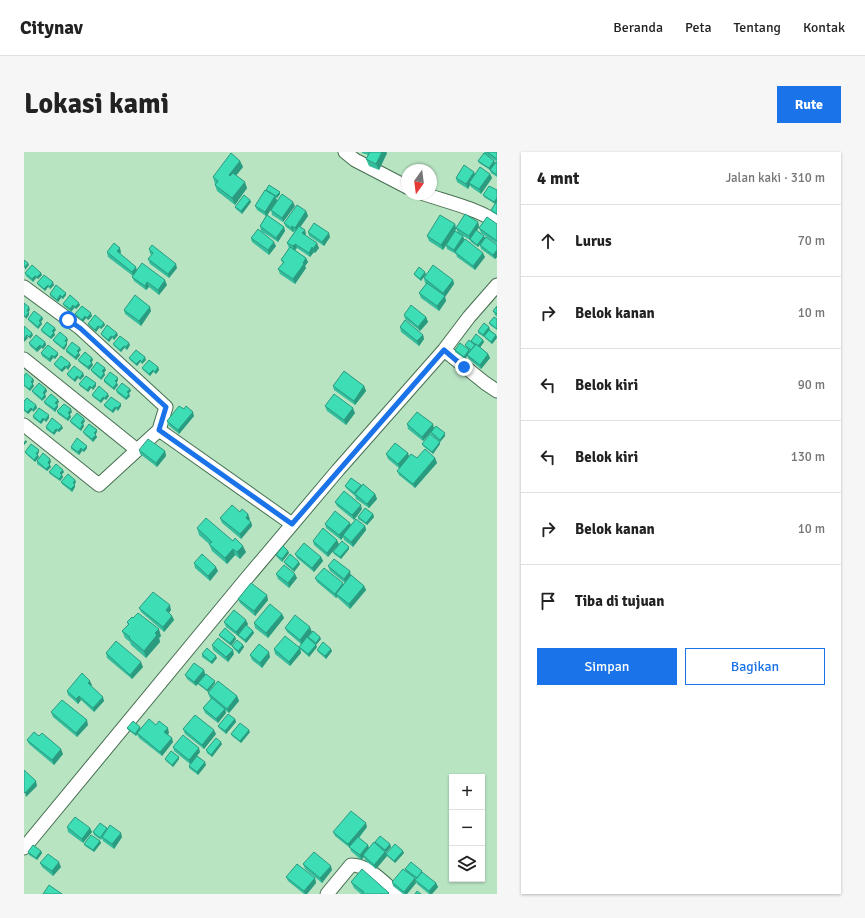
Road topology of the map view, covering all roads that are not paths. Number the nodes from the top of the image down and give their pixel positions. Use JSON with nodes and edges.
{"nodes":[{"id":1,"x":345,"y":152,"type":"edge"},
{"id":2,"x":401,"y":184,"type":"edge"},
{"id":3,"x":437,"y":198,"type":"edge"},
{"id":4,"x":497,"y":222,"type":"edge"},
{"id":5,"x":497,"y":285,"type":"edge"},
{"id":6,"x":24,"y":287,"type":"edge"},
{"id":7,"x":444,"y":350,"type":"junction"},
{"id":8,"x":24,"y":359,"type":"edge"},
{"id":9,"x":497,"y":391,"type":"edge"},
{"id":10,"x":24,"y":425,"type":"edge"},
{"id":11,"x":159,"y":430,"type":"junction"},
{"id":12,"x":137,"y":450,"type":"junction"},
{"id":13,"x":292,"y":524,"type":"junction"},
{"id":14,"x":24,"y":848,"type":"edge"},
{"id":15,"x":327,"y":894,"type":"edge"},
{"id":16,"x":397,"y":894,"type":"edge"}],
"edges":[{"from":1,"to":2,"type":"street"},
{"from":3,"to":4,"type":"street"},
{"from":5,"to":7,"type":"street"},
{"from":6,"to":11,"type":"street"},
{"from":7,"to":9,"type":"street"},
{"from":7,"to":13,"type":"street"},
{"from":8,"to":12,"type":"street"},
{"from":10,"to":12,"type":"street"},
{"from":11,"to":12,"type":"street"},
{"from":11,"to":13,"type":"street"},
{"from":13,"to":14,"type":"street"},
{"from":15,"to":16,"type":"street"}]}
